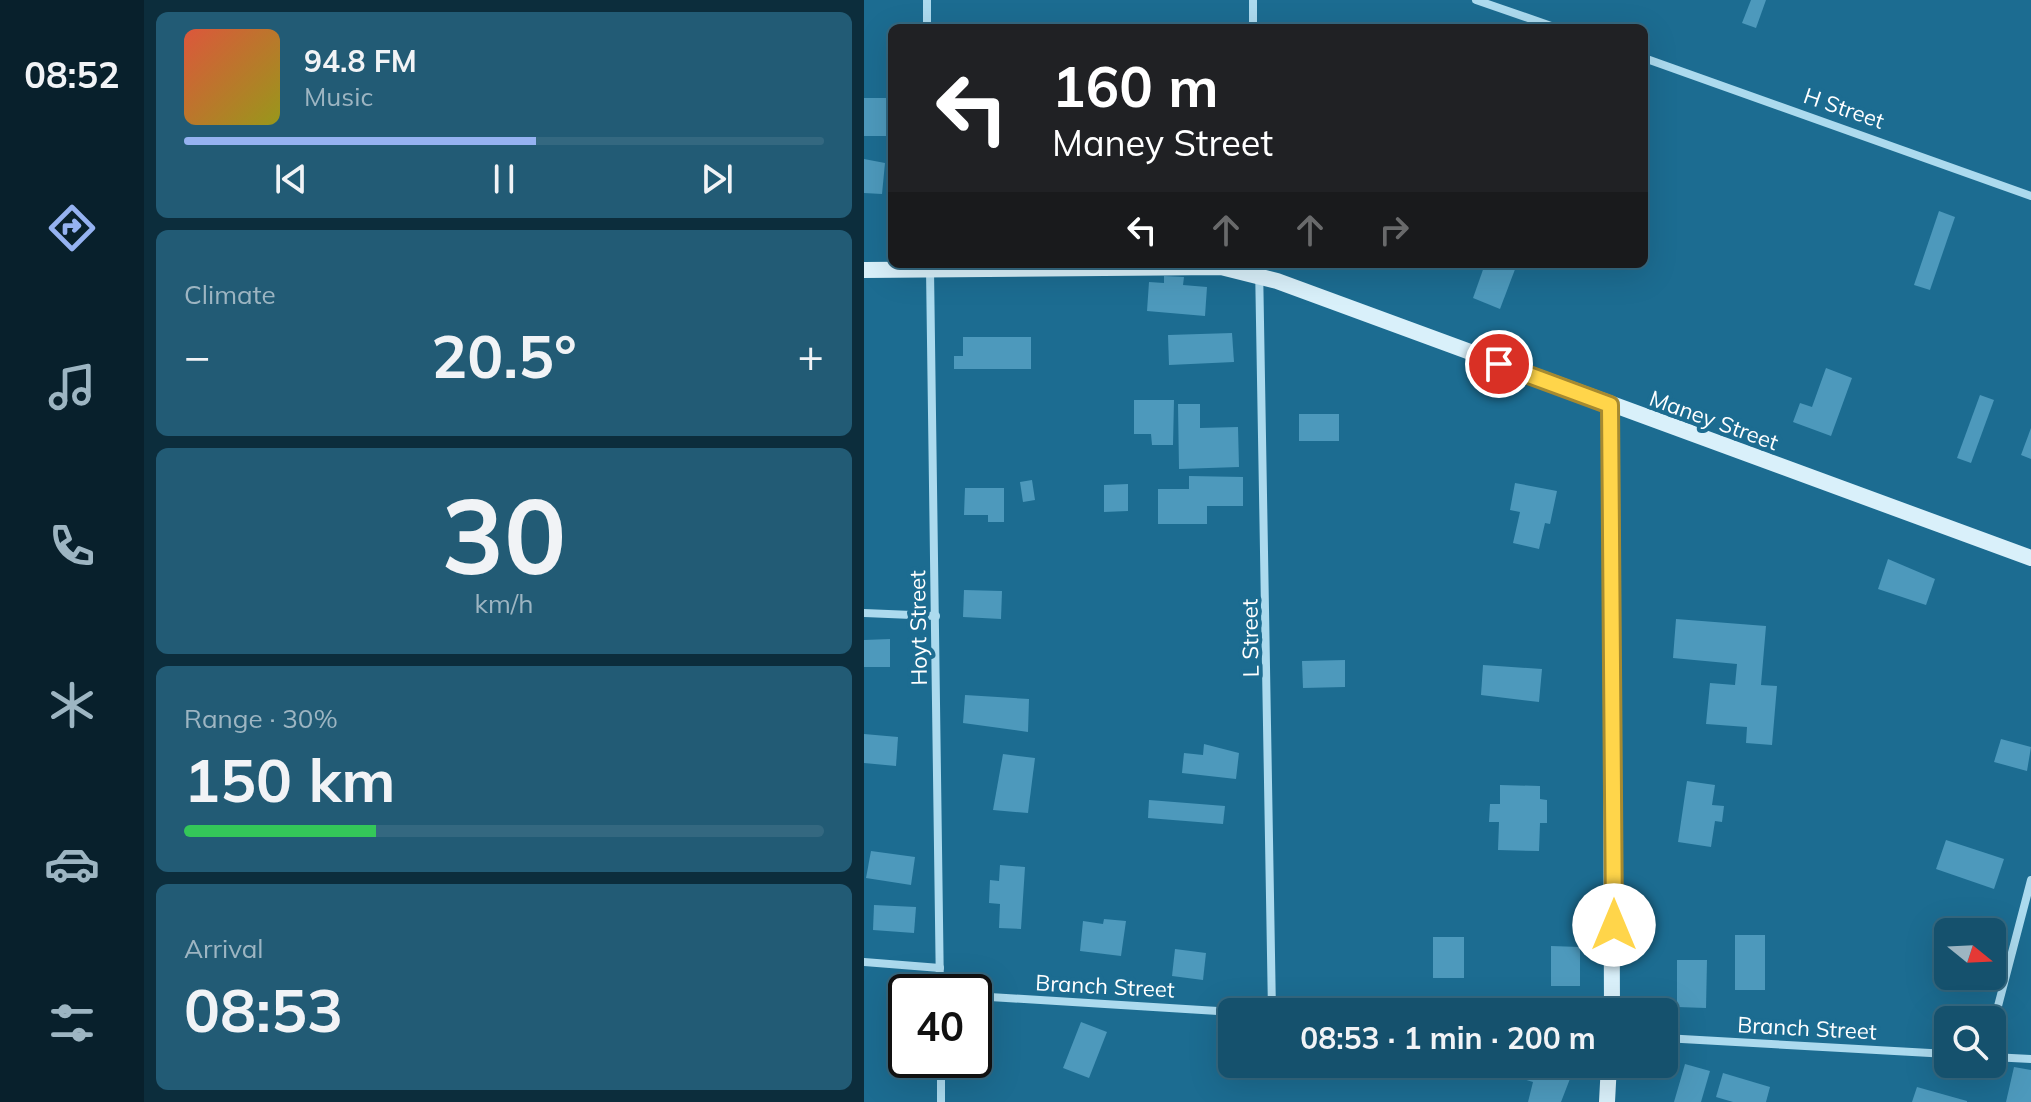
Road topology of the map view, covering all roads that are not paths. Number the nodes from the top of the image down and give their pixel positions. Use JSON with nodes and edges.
{"nodes":[{"id":1,"x":927,"y":0,"type":"edge"},
{"id":2,"x":1253,"y":0,"type":"edge"},
{"id":3,"x":1476,"y":0,"type":"edge"},
{"id":4,"x":927,"y":24,"type":"edge"},
{"id":5,"x":1253,"y":24,"type":"edge"},
{"id":6,"x":1545,"y":24,"type":"edge"},
{"id":7,"x":1648,"y":59,"type":"edge"},
{"id":8,"x":2031,"y":196,"type":"edge"},
{"id":9,"x":908,"y":268,"type":"edge"},
{"id":10,"x":930,"y":268,"type":"edge"},
{"id":11,"x":1234,"y":268,"type":"edge"},
{"id":12,"x":864,"y":270,"type":"edge"},
{"id":13,"x":1260,"y":270,"type":"edge"},
{"id":14,"x":1610,"y":405,"type":"junction"},
{"id":15,"x":2031,"y":558,"type":"edge"},
{"id":16,"x":864,"y":613,"type":"edge"},
{"id":17,"x":936,"y":616,"type":"junction"},
{"id":18,"x":2031,"y":880,"type":"edge"},
{"id":19,"x":864,"y":962,"type":"edge"},
{"id":20,"x":940,"y":968,"type":"junction"},
{"id":21,"x":940,"y":974,"type":"edge"},
{"id":22,"x":992,"y":997,"type":"edge"},
{"id":23,"x":1272,"y":998,"type":"edge"},
{"id":24,"x":1612,"y":998,"type":"edge"},
{"id":25,"x":1998,"y":1006,"type":"edge"},
{"id":26,"x":1218,"y":1011,"type":"edge"},
{"id":27,"x":1678,"y":1039,"type":"edge"},
{"id":28,"x":1934,"y":1053,"type":"edge"},
{"id":29,"x":2006,"y":1058,"type":"edge"},
{"id":30,"x":2031,"y":1059,"type":"edge"},
{"id":31,"x":941,"y":1078,"type":"edge"},
{"id":32,"x":1608,"y":1078,"type":"edge"},
{"id":33,"x":941,"y":1102,"type":"edge"},
{"id":34,"x":1607,"y":1102,"type":"edge"}],
"edges":[{"from":1,"to":4,"type":"street"},
{"from":2,"to":5,"type":"street"},
{"from":3,"to":6,"type":"street"},
{"from":7,"to":8,"type":"street","name":"H Street"},
{"from":9,"to":12,"type":"street","name":"Maney Street"},
{"from":10,"to":17,"type":"street","name":"Hoyt Street"},
{"from":11,"to":13,"type":"street","name":"Maney Street"},
{"from":13,"to":14,"type":"street","name":"Maney Street"},
{"from":13,"to":23,"type":"street","name":"L Street"},
{"from":14,"to":15,"type":"street","name":"Maney Street"},
{"from":14,"to":24,"type":"street"},
{"from":16,"to":17,"type":"street"},
{"from":17,"to":20,"type":"street","name":"Hoyt Street"},
{"from":18,"to":25,"type":"street"},
{"from":19,"to":20,"type":"street"},
{"from":20,"to":21,"type":"street","name":"Hoyt Street"},
{"from":22,"to":26,"type":"street","name":"Branch Street"},
{"from":27,"to":28,"type":"street","name":"Branch Street"},
{"from":29,"to":30,"type":"street"},
{"from":31,"to":33,"type":"street"},
{"from":32,"to":34,"type":"street"}]}
